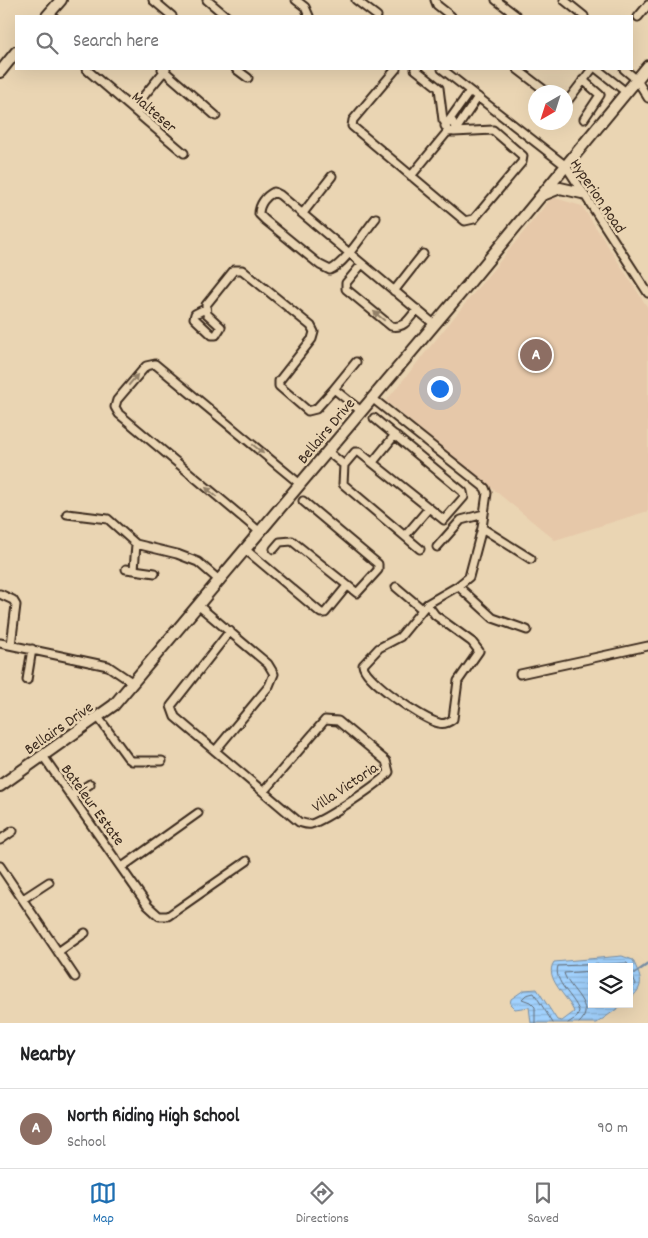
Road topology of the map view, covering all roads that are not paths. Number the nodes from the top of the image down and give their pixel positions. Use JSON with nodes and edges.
{"nodes":[{"id":1,"x":61,"y":0,"type":"edge"},
{"id":2,"x":153,"y":0,"type":"edge"},
{"id":3,"x":207,"y":0,"type":"edge"},
{"id":4,"x":296,"y":0,"type":"edge"},
{"id":5,"x":356,"y":0,"type":"edge"},
{"id":6,"x":435,"y":0,"type":"edge"},
{"id":7,"x":496,"y":0,"type":"edge"},
{"id":8,"x":564,"y":0,"type":"edge"},
{"id":9,"x":648,"y":5,"type":"edge"},
{"id":10,"x":48,"y":15,"type":"edge"},
{"id":11,"x":171,"y":15,"type":"edge"},
{"id":12,"x":225,"y":15,"type":"edge"},
{"id":13,"x":309,"y":15,"type":"edge"},
{"id":14,"x":376,"y":15,"type":"edge"},
{"id":15,"x":451,"y":15,"type":"edge"},
{"id":16,"x":516,"y":15,"type":"edge"},
{"id":17,"x":583,"y":15,"type":"edge"},
{"id":18,"x":638,"y":17,"type":"dead end"},
{"id":19,"x":15,"y":53,"type":"edge"},
{"id":20,"x":648,"y":66,"type":"edge"},
{"id":21,"x":87,"y":70,"type":"edge"},
{"id":22,"x":164,"y":70,"type":"edge"},
{"id":23,"x":237,"y":70,"type":"edge"},
{"id":24,"x":395,"y":70,"type":"edge"},
{"id":25,"x":416,"y":70,"type":"edge"},
{"id":26,"x":443,"y":70,"type":"edge"},
{"id":27,"x":518,"y":70,"type":"edge"},
{"id":28,"x":589,"y":70,"type":"edge"},
{"id":29,"x":598,"y":70,"type":"edge"},
{"id":30,"x":625,"y":70,"type":"edge"},
{"id":31,"x":0,"y":72,"type":"edge"},
{"id":32,"x":248,"y":78,"type":"dead end"},
{"id":33,"x":584,"y":80,"type":"junction"},
{"id":34,"x":637,"y":80,"type":"junction"},
{"id":35,"x":538,"y":85,"type":"edge"},
{"id":36,"x":470,"y":91,"type":"junction"},
{"id":37,"x":626,"y":92,"type":"junction"},
{"id":38,"x":573,"y":94,"type":"edge"},
{"id":39,"x":478,"y":97,"type":"junction"},
{"id":40,"x":648,"y":98,"type":"edge"},
{"id":41,"x":133,"y":110,"type":"junction"},
{"id":42,"x":216,"y":116,"type":"dead end"},
{"id":43,"x":584,"y":119,"type":"dead end"},
{"id":44,"x":450,"y":127,"type":"junction"},
{"id":45,"x":184,"y":154,"type":"dead end"},
{"id":46,"x":566,"y":166,"type":"junction"},
{"id":47,"x":332,"y":176,"type":"dead end"},
{"id":48,"x":411,"y":176,"type":"junction"},
{"id":49,"x":582,"y":193,"type":"junction"},
{"id":50,"x":541,"y":197,"type":"junction"},
{"id":51,"x":303,"y":213,"type":"junction"},
{"id":52,"x":376,"y":218,"type":"dead end"},
{"id":53,"x":348,"y":252,"type":"junction"},
{"id":54,"x":423,"y":254,"type":"dead end"},
{"id":55,"x":362,"y":264,"type":"junction"},
{"id":56,"x":394,"y":291,"type":"junction"},
{"id":57,"x":648,"y":293,"type":"edge"},
{"id":58,"x":205,"y":309,"type":"dead end"},
{"id":59,"x":417,"y":310,"type":"junction"},
{"id":60,"x":434,"y":324,"type":"junction"},
{"id":61,"x":356,"y":362,"type":"dead end"},
{"id":62,"x":334,"y":389,"type":"junction"},
{"id":63,"x":372,"y":398,"type":"junction"},
{"id":64,"x":361,"y":411,"type":"junction"},
{"id":65,"x":374,"y":418,"type":"dead end"},
{"id":66,"x":396,"y":435,"type":"junction"},
{"id":67,"x":327,"y":451,"type":"junction"},
{"id":68,"x":373,"y":462,"type":"junction"},
{"id":69,"x":344,"y":465,"type":"junction"},
{"id":70,"x":300,"y":484,"type":"junction"},
{"id":71,"x":303,"y":501,"type":"dead end"},
{"id":72,"x":429,"y":508,"type":"junction"},
{"id":73,"x":67,"y":514,"type":"dead end"},
{"id":74,"x":484,"y":514,"type":"junction"},
{"id":75,"x":482,"y":528,"type":"junction"},
{"id":76,"x":260,"y":532,"type":"junction"},
{"id":77,"x":405,"y":536,"type":"junction"},
{"id":78,"x":136,"y":544,"type":"junction"},
{"id":79,"x":437,"y":547,"type":"dead end"},
{"id":80,"x":274,"y":549,"type":"dead end"},
{"id":81,"x":420,"y":549,"type":"dead end"},
{"id":82,"x":246,"y":550,"type":"junction"},
{"id":83,"x":531,"y":560,"type":"dead end"},
{"id":84,"x":126,"y":569,"type":"dead end"},
{"id":85,"x":134,"y":570,"type":"junction"},
{"id":86,"x":155,"y":573,"type":"dead end"},
{"id":87,"x":220,"y":581,"type":"junction"},
{"id":88,"x":347,"y":586,"type":"junction"},
{"id":89,"x":458,"y":586,"type":"junction"},
{"id":90,"x":396,"y":587,"type":"dead end"},
{"id":91,"x":0,"y":594,"type":"edge"},
{"id":92,"x":199,"y":606,"type":"junction"},
{"id":93,"x":424,"y":606,"type":"junction"},
{"id":94,"x":527,"y":630,"type":"dead end"},
{"id":95,"x":230,"y":631,"type":"junction"},
{"id":96,"x":0,"y":643,"type":"edge"},
{"id":97,"x":11,"y":645,"type":"junction"},
{"id":98,"x":648,"y":646,"type":"edge"},
{"id":99,"x":32,"y":649,"type":"junction"},
{"id":100,"x":520,"y":674,"type":"dead end"},
{"id":101,"x":27,"y":680,"type":"dead end"},
{"id":102,"x":133,"y":683,"type":"junction"},
{"id":103,"x":98,"y":717,"type":"junction"},
{"id":104,"x":215,"y":751,"type":"junction"},
{"id":105,"x":43,"y":756,"type":"junction"},
{"id":106,"x":162,"y":761,"type":"dead end"},
{"id":107,"x":90,"y":784,"type":"dead end"},
{"id":108,"x":0,"y":786,"type":"edge"},
{"id":109,"x":264,"y":791,"type":"junction"},
{"id":110,"x":71,"y":796,"type":"junction"},
{"id":111,"x":198,"y":813,"type":"dead end"},
{"id":112,"x":13,"y":831,"type":"dead end"},
{"id":113,"x":0,"y":840,"type":"edge"},
{"id":114,"x":247,"y":861,"type":"dead end"},
{"id":115,"x":0,"y":866,"type":"edge"},
{"id":116,"x":122,"y":867,"type":"junction"},
{"id":117,"x":49,"y":882,"type":"dead end"},
{"id":118,"x":23,"y":899,"type":"junction"},
{"id":119,"x":85,"y":933,"type":"dead end"},
{"id":120,"x":58,"y":952,"type":"junction"},
{"id":121,"x":75,"y":977,"type":"dead end"}],
"edges":[{"from":1,"to":10,"type":"street"},
{"from":2,"to":11,"type":"street"},
{"from":3,"to":12,"type":"street"},
{"from":4,"to":13,"type":"street"},
{"from":5,"to":14,"type":"street"},
{"from":6,"to":15,"type":"street"},
{"from":7,"to":16,"type":"street"},
{"from":8,"to":17,"type":"street"},
{"from":9,"to":18,"type":"street"},
{"from":19,"to":31,"type":"street"},
{"from":20,"to":34,"type":"street","name":"Bellairs Drive"},
{"from":21,"to":41,"type":"street","name":"Malteser"},
{"from":22,"to":41,"type":"street"},
{"from":22,"to":42,"type":"street"},
{"from":23,"to":32,"type":"street"},
{"from":24,"to":48,"type":"street"},
{"from":25,"to":44,"type":"street"},
{"from":26,"to":36,"type":"street","name":"Hyperion Road"},
{"from":27,"to":35,"type":"street"},
{"from":28,"to":33,"type":"street"},
{"from":29,"to":37,"type":"street"},
{"from":30,"to":34,"type":"street"},
{"from":33,"to":38,"type":"street"},
{"from":33,"to":43,"type":"street"},
{"from":34,"to":37,"type":"street","name":"Bellairs Drive"},
{"from":34,"to":40,"type":"street"},
{"from":36,"to":39,"type":"street","name":"Hyperion Road"},
{"from":36,"to":44,"type":"street"},
{"from":37,"to":46,"type":"street","name":"Bellairs Drive"},
{"from":39,"to":44,"type":"street"},
{"from":39,"to":46,"type":"street","name":"Hyperion Road"},
{"from":41,"to":45,"type":"street","name":"Malteser"},
{"from":44,"to":48,"type":"street"},
{"from":44,"to":48,"type":"street"},
{"from":46,"to":49,"type":"street","name":"Hyperion Road"},
{"from":46,"to":50,"type":"street","name":"Bellairs Drive"},
{"from":47,"to":51,"type":"street"},
{"from":49,"to":50,"type":"street"},
{"from":49,"to":57,"type":"street","name":"Hyperion Road"},
{"from":50,"to":60,"type":"street","name":"Bellairs Drive"},
{"from":51,"to":53,"type":"street"},
{"from":51,"to":53,"type":"street"},
{"from":52,"to":53,"type":"street"},
{"from":53,"to":55,"type":"street"},
{"from":54,"to":56,"type":"street"},
{"from":55,"to":56,"type":"street"},
{"from":59,"to":55,"type":"street","one_way":true},
{"from":56,"to":59,"type":"street"},
{"from":58,"to":62,"type":"street"},
{"from":59,"to":60,"type":"street"},
{"from":60,"to":63,"type":"street","name":"Bellairs Drive"},
{"from":61,"to":62,"type":"street"},
{"from":62,"to":64,"type":"street"},
{"from":63,"to":64,"type":"street","name":"Bellairs Drive"},
{"from":63,"to":74,"type":"street"},
{"from":64,"to":67,"type":"street","name":"Bellairs Drive"},
{"from":65,"to":66,"type":"street"},
{"from":66,"to":68,"type":"street"},
{"from":66,"to":72,"type":"street"},
{"from":67,"to":69,"type":"street"},
{"from":67,"to":70,"type":"street","name":"Bellairs Drive"},
{"from":68,"to":69,"type":"street"},
{"from":68,"to":72,"type":"street"},
{"from":69,"to":77,"type":"street"},
{"from":70,"to":76,"type":"street","name":"Bellairs Drive"},
{"from":76,"to":70,"type":"street","one_way":true},
{"from":71,"to":88,"type":"street"},
{"from":72,"to":77,"type":"street"},
{"from":73,"to":78,"type":"street"},
{"from":74,"to":75,"type":"street"},
{"from":74,"to":79,"type":"street"},
{"from":75,"to":83,"type":"street"},
{"from":75,"to":89,"type":"street"},
{"from":76,"to":82,"type":"street","name":"Bellairs Drive"},
{"from":77,"to":81,"type":"street"},
{"from":78,"to":85,"type":"street"},
{"from":78,"to":87,"type":"street"},
{"from":80,"to":88,"type":"street"},
{"from":82,"to":87,"type":"street","name":"Bellairs Drive"},
{"from":82,"to":88,"type":"street"},
{"from":84,"to":85,"type":"street"},
{"from":85,"to":86,"type":"street"},
{"from":87,"to":92,"type":"street","name":"Bellairs Drive"},
{"from":89,"to":93,"type":"street"},
{"from":89,"to":94,"type":"street"},
{"from":90,"to":93,"type":"street"},
{"from":91,"to":97,"type":"street"},
{"from":92,"to":95,"type":"street"},
{"from":92,"to":102,"type":"street","name":"Bellairs Drive"},
{"from":93,"to":93,"type":"street"},
{"from":95,"to":104,"type":"street"},
{"from":95,"to":104,"type":"street","name":"Villa Victoria"},
{"from":96,"to":97,"type":"street"},
{"from":97,"to":99,"type":"street"},
{"from":98,"to":100,"type":"street"},
{"from":99,"to":101,"type":"street"},
{"from":99,"to":102,"type":"street"},
{"from":102,"to":103,"type":"street","name":"Bellairs Drive"},
{"from":103,"to":105,"type":"street","name":"Bellairs Drive"},
{"from":103,"to":106,"type":"street"},
{"from":104,"to":109,"type":"street","name":"Villa Victoria"},
{"from":105,"to":108,"type":"street","name":"Bellairs Drive"},
{"from":105,"to":110,"type":"street","name":"Bateleur Estate"},
{"from":107,"to":110,"type":"street"},
{"from":109,"to":109,"type":"street","name":"Villa Victoria"},
{"from":110,"to":116,"type":"street","name":"Bateleur Estate"},
{"from":111,"to":116,"type":"street","name":"Bateleur Estate"},
{"from":112,"to":113,"type":"street"},
{"from":114,"to":116,"type":"street","name":"Bateleur Estate"},
{"from":115,"to":118,"type":"street"},
{"from":117,"to":118,"type":"street"},
{"from":118,"to":120,"type":"street"},
{"from":119,"to":120,"type":"street"},
{"from":120,"to":121,"type":"street"}]}
